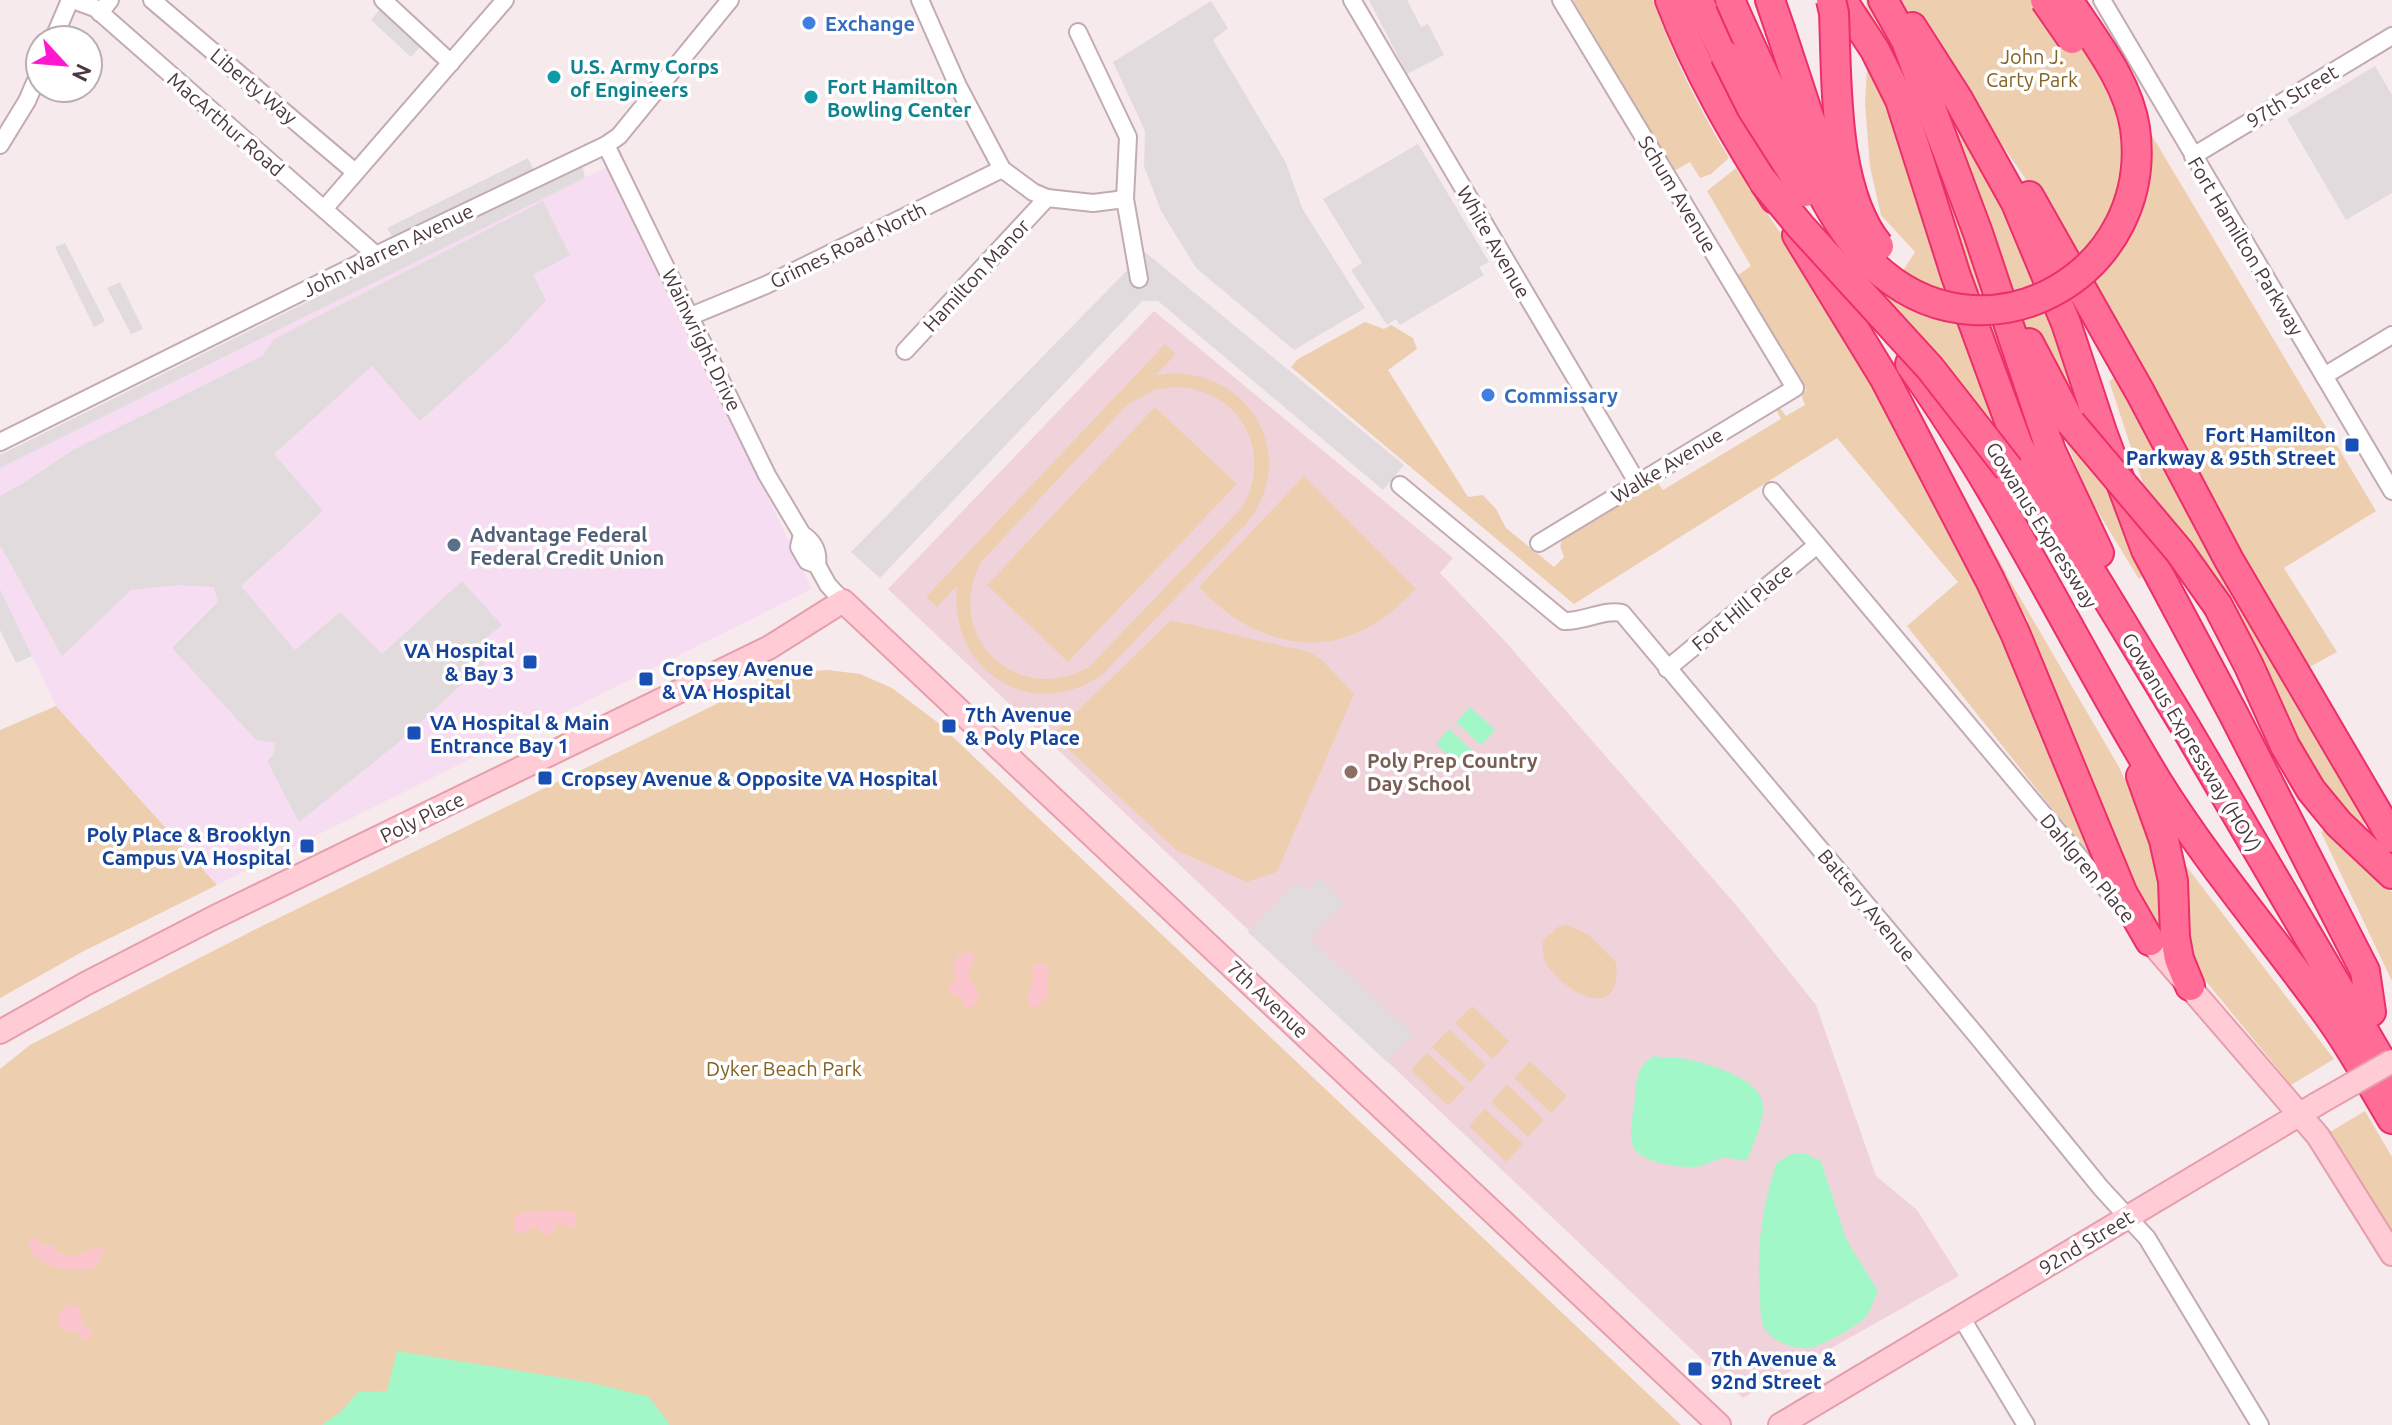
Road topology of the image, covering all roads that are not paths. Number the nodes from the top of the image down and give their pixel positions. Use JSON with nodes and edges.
{"nodes":[{"id":1,"x":71,"y":0,"type":"edge"},
{"id":2,"x":152,"y":0,"type":"edge"},
{"id":3,"x":383,"y":0,"type":"edge"},
{"id":4,"x":505,"y":0,"type":"edge"},
{"id":5,"x":730,"y":0,"type":"edge"},
{"id":6,"x":920,"y":0,"type":"edge"},
{"id":7,"x":1352,"y":0,"type":"edge"},
{"id":8,"x":1561,"y":0,"type":"edge"},
{"id":9,"x":1670,"y":0,"type":"edge"},
{"id":10,"x":1698,"y":0,"type":"edge"},
{"id":11,"x":1730,"y":0,"type":"edge"},
{"id":12,"x":1770,"y":0,"type":"edge"},
{"id":13,"x":1831,"y":0,"type":"edge"},
{"id":14,"x":1842,"y":0,"type":"edge"},
{"id":15,"x":1883,"y":0,"type":"edge"},
{"id":16,"x":1894,"y":0,"type":"edge"},
{"id":17,"x":2045,"y":0,"type":"edge"},
{"id":18,"x":2055,"y":0,"type":"edge"},
{"id":19,"x":2068,"y":0,"type":"edge"},
{"id":20,"x":2076,"y":0,"type":"edge"},
{"id":21,"x":2102,"y":0,"type":"edge"},
{"id":22,"x":105,"y":6,"type":"edge"},
{"id":23,"x":60,"y":24,"type":"edge"},
{"id":24,"x":1078,"y":32,"type":"dead end"},
{"id":25,"x":2392,"y":36,"type":"edge"},
{"id":26,"x":451,"y":63,"type":"junction"},
{"id":27,"x":1958,"y":99,"type":"junction"},
{"id":28,"x":25,"y":104,"type":"edge"},
{"id":29,"x":0,"y":145,"type":"edge"},
{"id":30,"x":606,"y":145,"type":"junction"},
{"id":31,"x":2193,"y":156,"type":"junction"},
{"id":32,"x":1002,"y":169,"type":"junction"},
{"id":33,"x":355,"y":172,"type":"junction"},
{"id":34,"x":1763,"y":181,"type":"junction"},
{"id":35,"x":1047,"y":198,"type":"junction"},
{"id":36,"x":1125,"y":199,"type":"junction"},
{"id":37,"x":324,"y":209,"type":"junction"},
{"id":38,"x":1978,"y":233,"type":"junction"},
{"id":39,"x":376,"y":255,"type":"junction"},
{"id":40,"x":1139,"y":279,"type":"dead end"},
{"id":41,"x":691,"y":316,"type":"junction"},
{"id":42,"x":2392,"y":335,"type":"edge"},
{"id":43,"x":905,"y":351,"type":"dead end"},
{"id":44,"x":1910,"y":364,"type":"dead end"},
{"id":45,"x":2324,"y":376,"type":"junction"},
{"id":46,"x":1795,"y":388,"type":"joint"},
{"id":47,"x":0,"y":442,"type":"edge"},
{"id":48,"x":1637,"y":482,"type":"junction"},
{"id":49,"x":1400,"y":485,"type":"dead end"},
{"id":50,"x":1772,"y":491,"type":"dead end"},
{"id":51,"x":2392,"y":491,"type":"edge"},
{"id":52,"x":1539,"y":543,"type":"dead end"},
{"id":53,"x":1817,"y":545,"type":"junction"},
{"id":54,"x":818,"y":567,"type":"joint"},
{"id":55,"x":843,"y":601,"type":"junction"},
{"id":56,"x":1667,"y":669,"type":"junction"},
{"id":57,"x":2106,"y":694,"type":"junction"},
{"id":58,"x":2392,"y":838,"type":"edge"},
{"id":59,"x":2392,"y":874,"type":"edge"},
{"id":60,"x":2150,"y":941,"type":"junction"},
{"id":61,"x":2190,"y":986,"type":"junction"},
{"id":62,"x":2371,"y":1012,"type":"junction"},
{"id":63,"x":0,"y":1032,"type":"edge"},
{"id":64,"x":2346,"y":1042,"type":"junction"},
{"id":65,"x":2392,"y":1045,"type":"edge"},
{"id":66,"x":2392,"y":1061,"type":"edge"},
{"id":67,"x":2392,"y":1079,"type":"edge"},
{"id":68,"x":2308,"y":1109,"type":"junction"},
{"id":69,"x":2392,"y":1119,"type":"edge"},
{"id":70,"x":2127,"y":1217,"type":"junction"},
{"id":71,"x":2392,"y":1254,"type":"edge"},
{"id":72,"x":1961,"y":1317,"type":"junction"},
{"id":73,"x":1719,"y":1425,"type":"edge"},
{"id":74,"x":1780,"y":1425,"type":"edge"},
{"id":75,"x":2026,"y":1425,"type":"edge"},
{"id":76,"x":2260,"y":1425,"type":"edge"}],
"edges":[{"from":1,"to":22,"type":"street","name":"MacArthur Road"},
{"from":1,"to":23,"type":"street"},
{"from":2,"to":33,"type":"street","name":"Liberty Way"},
{"from":3,"to":26,"type":"street"},
{"from":4,"to":26,"type":"street"},
{"from":5,"to":30,"type":"street","name":"John Warren Avenue"},
{"from":6,"to":32,"type":"street"},
{"from":7,"to":48,"type":"street","name":"White Avenue"},
{"from":8,"to":46,"type":"street","name":"Schum Avenue"},
{"from":9,"to":34,"type":"highway","name":"Gowanus Expressway"},
{"from":10,"to":20,"type":"highway","bridge":true},
{"from":11,"to":19,"type":"highway","bridge":true},
{"from":12,"to":18,"type":"highway","bridge":true},
{"from":13,"to":17,"type":"highway","bridge":true},
{"from":14,"to":67,"type":"highway","name":"Gowanus Expressway (HOV)"},
{"from":15,"to":38,"type":"highway","name":"Gowanus Expressway"},
{"from":16,"to":27,"type":"highway","name":"Gowanus Expressway"},
{"from":21,"to":31,"type":"street","name":"Fort Hamilton Parkway"},
{"from":22,"to":37,"type":"street","name":"MacArthur Road"},
{"from":24,"to":36,"type":"street"},
{"from":25,"to":31,"type":"street","name":"97th Street"},
{"from":26,"to":33,"type":"street"},
{"from":27,"to":58,"type":"highway"},
{"from":27,"to":62,"type":"highway","name":"Gowanus Expressway"},
{"from":28,"to":29,"type":"street"},
{"from":30,"to":39,"type":"street","name":"John Warren Avenue"},
{"from":30,"to":41,"type":"street","name":"Wainwright Drive"},
{"from":31,"to":45,"type":"street","name":"Fort Hamilton Parkway"},
{"from":32,"to":35,"type":"street"},
{"from":32,"to":41,"type":"street","name":"Grimes Road North"},
{"from":33,"to":37,"type":"street"},
{"from":34,"to":60,"type":"highway","bridge":true},
{"from":34,"to":64,"type":"highway","name":"Gowanus Expressway","bridge":true},
{"from":35,"to":36,"type":"street"},
{"from":35,"to":43,"type":"street","name":"Hamilton Manor"},
{"from":36,"to":40,"type":"street"},
{"from":37,"to":39,"type":"street","name":"MacArthur Road"},
{"from":38,"to":59,"type":"highway","bridge":true},
{"from":38,"to":62,"type":"highway","name":"Gowanus Expressway"},
{"from":39,"to":47,"type":"street","name":"John Warren Avenue"},
{"from":41,"to":54,"type":"street","name":"Wainwright Drive"},
{"from":42,"to":45,"type":"street"},
{"from":44,"to":57,"type":"highway","name":"Gowanus Expressway"},
{"from":45,"to":51,"type":"street","name":"Fort Hamilton Parkway"},
{"from":46,"to":48,"type":"street","name":"Walke Avenue"},
{"from":48,"to":52,"type":"street","name":"Walke Avenue"},
{"from":49,"to":56,"type":"street","name":"Battery Avenue"},
{"from":50,"to":53,"type":"street","name":"Dahlgren Place"},
{"from":53,"to":56,"type":"street","name":"Fort Hill Place"},
{"from":53,"to":60,"type":"street","name":"Dahlgren Place"},
{"from":54,"to":55,"type":"street","name":"7th Avenue"},
{"from":55,"to":63,"type":"main road","name":"Poly Place"},
{"from":55,"to":73,"type":"main road","name":"7th Avenue"},
{"from":56,"to":70,"type":"street","name":"Battery Avenue"},
{"from":57,"to":61,"type":"highway"},
{"from":57,"to":64,"type":"highway","name":"Gowanus Expressway"},
{"from":60,"to":61,"type":"main road","name":"Dahlgren Place"},
{"from":61,"to":68,"type":"main road","name":"Dahlgren Place"},
{"from":62,"to":65,"type":"highway","name":"Gowanus Expressway"},
{"from":64,"to":69,"type":"highway","name":"Gowanus Expressway"},
{"from":66,"to":68,"type":"main road","name":"92nd Street","bridge":true},
{"from":68,"to":70,"type":"main road","name":"92nd Street"},
{"from":68,"to":71,"type":"main road","name":"Dahlgren Place"},
{"from":70,"to":72,"type":"main road","name":"92nd Street"},
{"from":70,"to":76,"type":"street","name":"Battery Avenue"},
{"from":72,"to":74,"type":"main road","name":"92nd Street"},
{"from":72,"to":75,"type":"street"}]}
